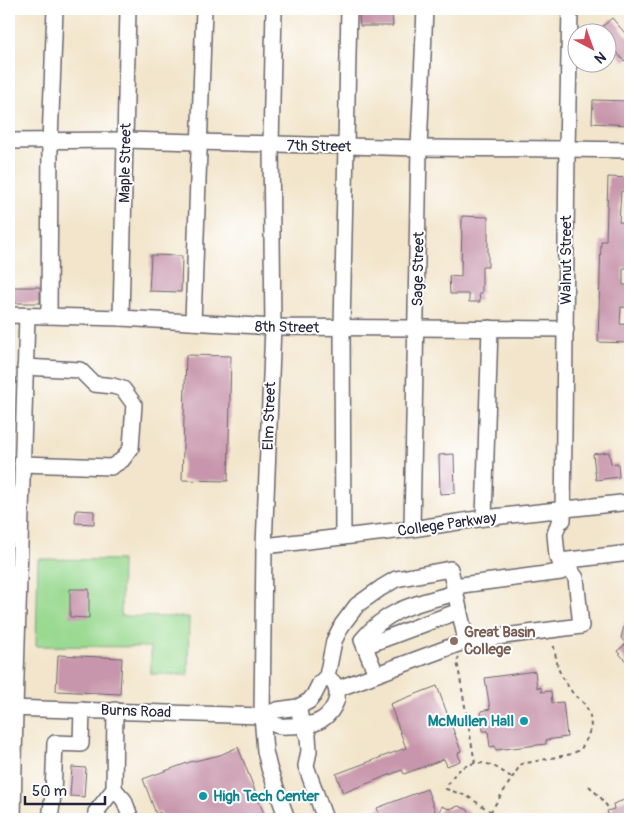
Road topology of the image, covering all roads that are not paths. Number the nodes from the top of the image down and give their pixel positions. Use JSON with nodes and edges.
{"nodes":[{"id":1,"x":55,"y":9,"type":"edge"},
{"id":2,"x":128,"y":9,"type":"edge"},
{"id":3,"x":204,"y":9,"type":"edge"},
{"id":4,"x":274,"y":9,"type":"edge"},
{"id":5,"x":349,"y":9,"type":"edge"},
{"id":6,"x":425,"y":9,"type":"edge"},
{"id":7,"x":570,"y":9,"type":"edge"},
{"id":8,"x":125,"y":140,"type":"junction"},
{"id":9,"x":9,"y":141,"type":"edge"},
{"id":10,"x":50,"y":141,"type":"junction"},
{"id":11,"x":199,"y":142,"type":"junction"},
{"id":12,"x":271,"y":145,"type":"junction"},
{"id":13,"x":346,"y":146,"type":"junction"},
{"id":14,"x":420,"y":148,"type":"junction"},
{"id":15,"x":567,"y":148,"type":"junction"},
{"id":16,"x":630,"y":150,"type":"edge"},
{"id":17,"x":9,"y":315,"type":"edge"},
{"id":18,"x":27,"y":316,"type":"junction"},
{"id":19,"x":49,"y":316,"type":"junction"},
{"id":20,"x":121,"y":318,"type":"junction"},
{"id":21,"x":193,"y":322,"type":"junction"},
{"id":22,"x":273,"y":327,"type":"junction"},
{"id":23,"x":342,"y":327,"type":"junction"},
{"id":24,"x":417,"y":328,"type":"junction"},
{"id":25,"x":490,"y":328,"type":"junction"},
{"id":26,"x":566,"y":329,"type":"junction"},
{"id":27,"x":25,"y":367,"type":"junction"},
{"id":28,"x":22,"y":464,"type":"junction"},
{"id":29,"x":630,"y":502,"type":"edge"},
{"id":30,"x":15,"y":509,"type":"edge"},
{"id":31,"x":563,"y":510,"type":"junction"},
{"id":32,"x":484,"y":518,"type":"junction"},
{"id":33,"x":412,"y":529,"type":"junction"},
{"id":34,"x":343,"y":537,"type":"junction"},
{"id":35,"x":264,"y":546,"type":"junction"},
{"id":36,"x":630,"y":553,"type":"edge"},
{"id":37,"x":562,"y":560,"type":"junction"},
{"id":38,"x":14,"y":580,"type":"edge"},
{"id":39,"x":455,"y":590,"type":"junction"},
{"id":40,"x":459,"y":611,"type":"junction"},
{"id":41,"x":466,"y":641,"type":"junction"},
{"id":42,"x":365,"y":646,"type":"junction"},
{"id":43,"x":376,"y":674,"type":"junction"},
{"id":44,"x":327,"y":676,"type":"junction"},
{"id":45,"x":337,"y":689,"type":"junction"},
{"id":46,"x":298,"y":707,"type":"junction"},
{"id":47,"x":12,"y":708,"type":"edge"},
{"id":48,"x":82,"y":710,"type":"junction"},
{"id":49,"x":115,"y":710,"type":"junction"},
{"id":50,"x":262,"y":716,"type":"junction"},
{"id":51,"x":302,"y":725,"type":"junction"},
{"id":52,"x":114,"y":789,"type":"junction"},
{"id":53,"x":93,"y":817,"type":"edge"},
{"id":54,"x":14,"y":819,"type":"edge"},
{"id":55,"x":50,"y":819,"type":"edge"},
{"id":56,"x":131,"y":819,"type":"edge"},
{"id":57,"x":288,"y":819,"type":"edge"},
{"id":58,"x":326,"y":819,"type":"edge"}],
"edges":[{"from":1,"to":10,"type":"street"},
{"from":2,"to":8,"type":"street","name":"Maple Street"},
{"from":3,"to":11,"type":"street"},
{"from":4,"to":12,"type":"street","name":"Elm Street"},
{"from":5,"to":13,"type":"street"},
{"from":6,"to":14,"type":"street","name":"Sage Street"},
{"from":7,"to":15,"type":"street","name":"Walnut Street"},
{"from":8,"to":10,"type":"street","name":"7th Street"},
{"from":8,"to":11,"type":"street","name":"7th Street"},
{"from":8,"to":20,"type":"street","name":"Maple Street"},
{"from":9,"to":10,"type":"street","name":"7th Street"},
{"from":10,"to":19,"type":"street"},
{"from":11,"to":12,"type":"street","name":"7th Street"},
{"from":11,"to":21,"type":"street"},
{"from":12,"to":13,"type":"street","name":"7th Street"},
{"from":12,"to":22,"type":"street","name":"Elm Street"},
{"from":13,"to":14,"type":"street","name":"7th Street"},
{"from":13,"to":23,"type":"street"},
{"from":14,"to":15,"type":"street","name":"7th Street"},
{"from":14,"to":24,"type":"street","name":"Sage Street"},
{"from":15,"to":16,"type":"street","name":"7th Street"},
{"from":15,"to":26,"type":"street","name":"Walnut Street"},
{"from":17,"to":18,"type":"street","name":"8th Street"},
{"from":18,"to":19,"type":"street","name":"8th Street"},
{"from":18,"to":27,"type":"street"},
{"from":19,"to":20,"type":"street","name":"8th Street"},
{"from":20,"to":21,"type":"street","name":"8th Street"},
{"from":21,"to":22,"type":"street","name":"8th Street"},
{"from":22,"to":23,"type":"street","name":"8th Street"},
{"from":22,"to":35,"type":"street","name":"Elm Street"},
{"from":23,"to":24,"type":"street","name":"8th Street"},
{"from":23,"to":34,"type":"street"},
{"from":24,"to":25,"type":"street","name":"8th Street"},
{"from":24,"to":33,"type":"street","name":"Sage Street"},
{"from":25,"to":26,"type":"street","name":"8th Street"},
{"from":25,"to":32,"type":"street"},
{"from":26,"to":31,"type":"street","name":"Walnut Street"},
{"from":27,"to":28,"type":"street"},
{"from":27,"to":28,"type":"street"},
{"from":28,"to":30,"type":"street"},
{"from":29,"to":31,"type":"street","name":"College Parkway"},
{"from":30,"to":38,"type":"street"},
{"from":31,"to":32,"type":"street","name":"College Parkway"},
{"from":31,"to":37,"type":"street","name":"Walnut Street"},
{"from":32,"to":33,"type":"street","name":"College Parkway"},
{"from":33,"to":34,"type":"street","name":"College Parkway"},
{"from":34,"to":35,"type":"street","name":"College Parkway"},
{"from":35,"to":50,"type":"street","name":"Elm Street"},
{"from":36,"to":37,"type":"street"},
{"from":37,"to":39,"type":"street"},
{"from":37,"to":41,"type":"street"},
{"from":38,"to":47,"type":"street"},
{"from":39,"to":40,"type":"street"},
{"from":39,"to":42,"type":"street"},
{"from":39,"to":44,"type":"street"},
{"from":40,"to":41,"type":"street"},
{"from":40,"to":42,"type":"street"},
{"from":41,"to":43,"type":"street"},
{"from":42,"to":43,"type":"street"},
{"from":43,"to":45,"type":"street"},
{"from":44,"to":45,"type":"street"},
{"from":44,"to":46,"type":"street"},
{"from":45,"to":51,"type":"street"},
{"from":46,"to":50,"type":"street"},
{"from":46,"to":51,"type":"street"},
{"from":47,"to":48,"type":"street","name":"Burns Road"},
{"from":47,"to":54,"type":"street"},
{"from":48,"to":49,"type":"street","name":"Burns Road"},
{"from":48,"to":55,"type":"street"},
{"from":49,"to":50,"type":"street","name":"Burns Road"},
{"from":49,"to":52,"type":"street"},
{"from":50,"to":51,"type":"street"},
{"from":50,"to":57,"type":"street","name":"Elm Street"},
{"from":51,"to":58,"type":"street"},
{"from":52,"to":53,"type":"street"},
{"from":52,"to":56,"type":"street"}]}
